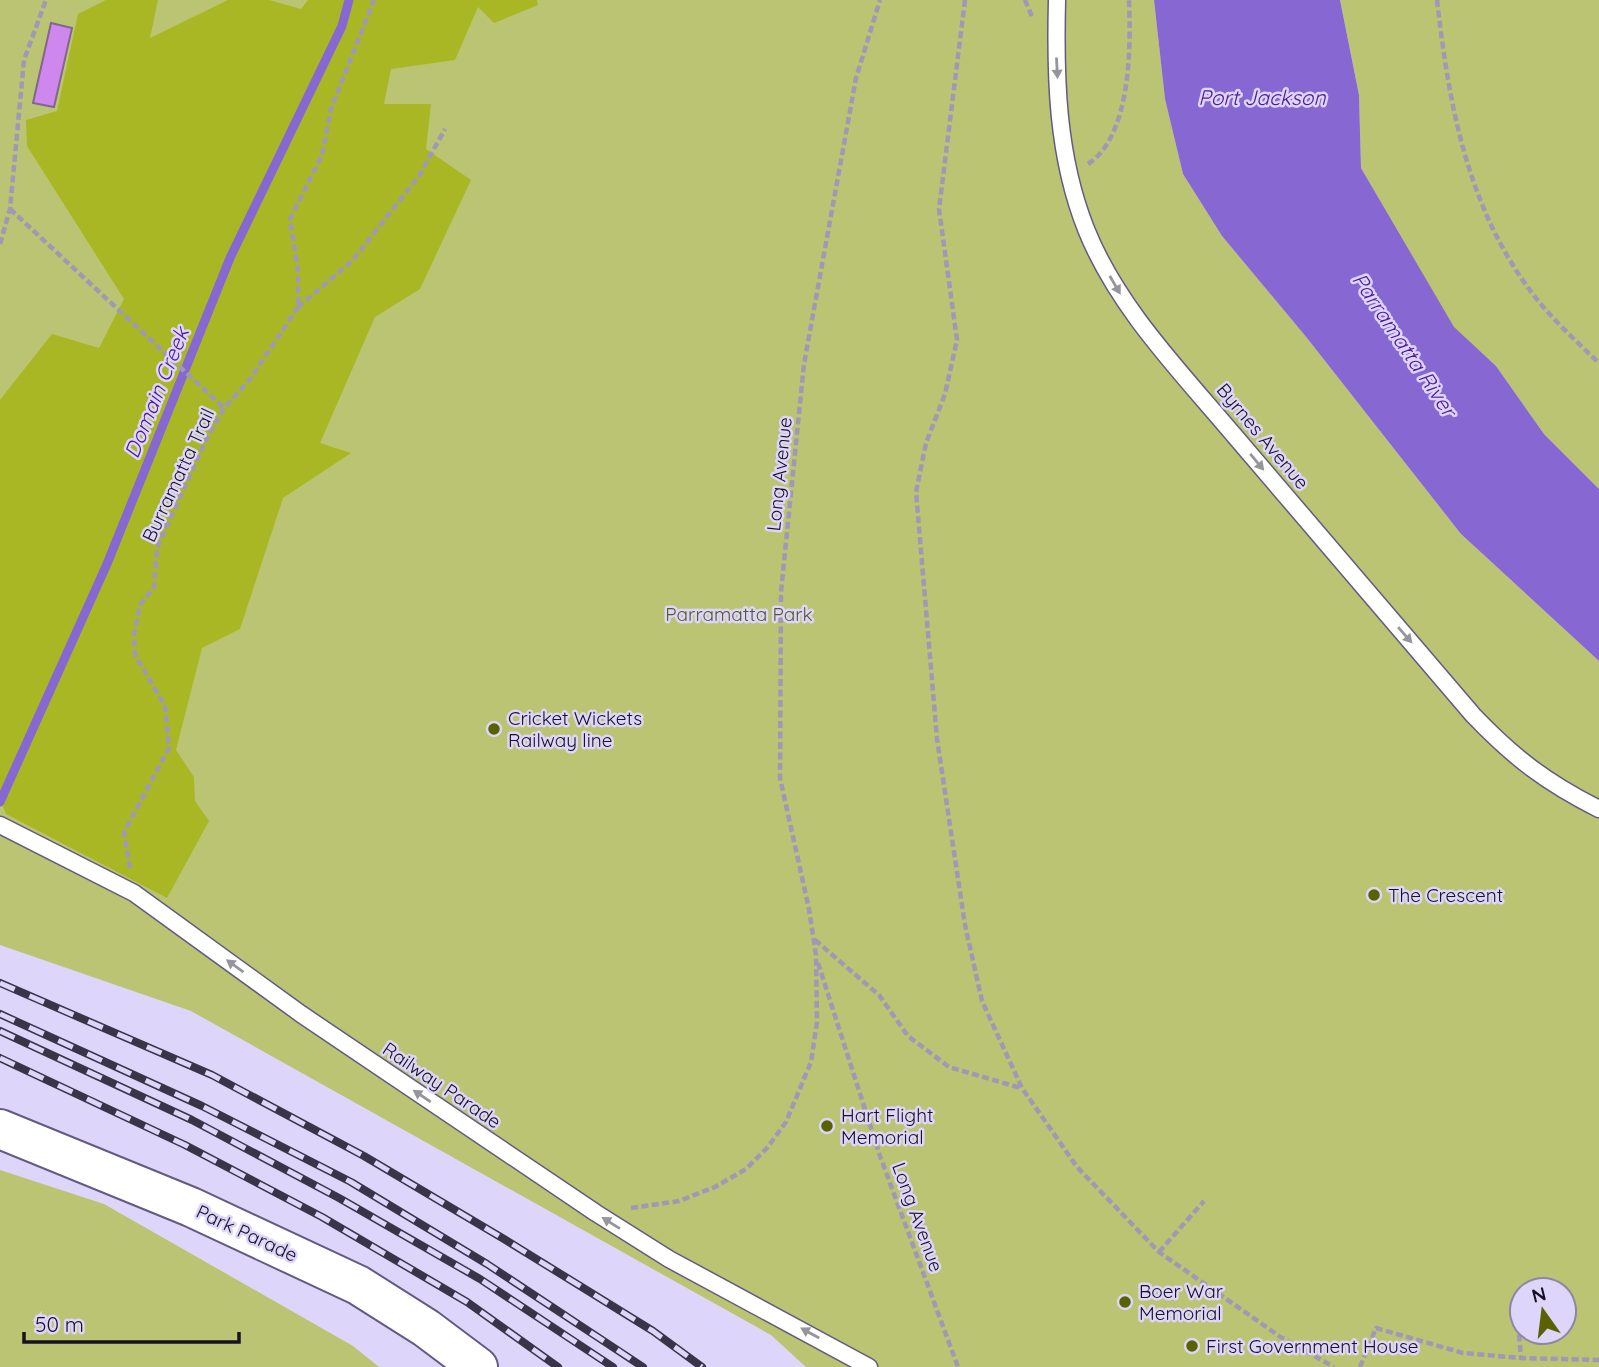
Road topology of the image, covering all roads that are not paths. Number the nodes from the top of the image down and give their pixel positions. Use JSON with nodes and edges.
{"nodes":[{"id":1,"x":1057,"y":0,"type":"edge"},
{"id":2,"x":1599,"y":809,"type":"edge"},
{"id":3,"x":0,"y":825,"type":"edge"},
{"id":4,"x":0,"y":1129,"type":"edge"},
{"id":5,"x":478,"y":1367,"type":"edge"},
{"id":6,"x":869,"y":1367,"type":"edge"}],
"edges":[{"from":1,"to":2,"type":"lane","name":"Byrnes Avenue","one_way":true},
{"from":6,"to":3,"type":"lane","name":"Railway Parade","one_way":true},
{"from":4,"to":5,"type":"street","name":"Park Parade"}]}
